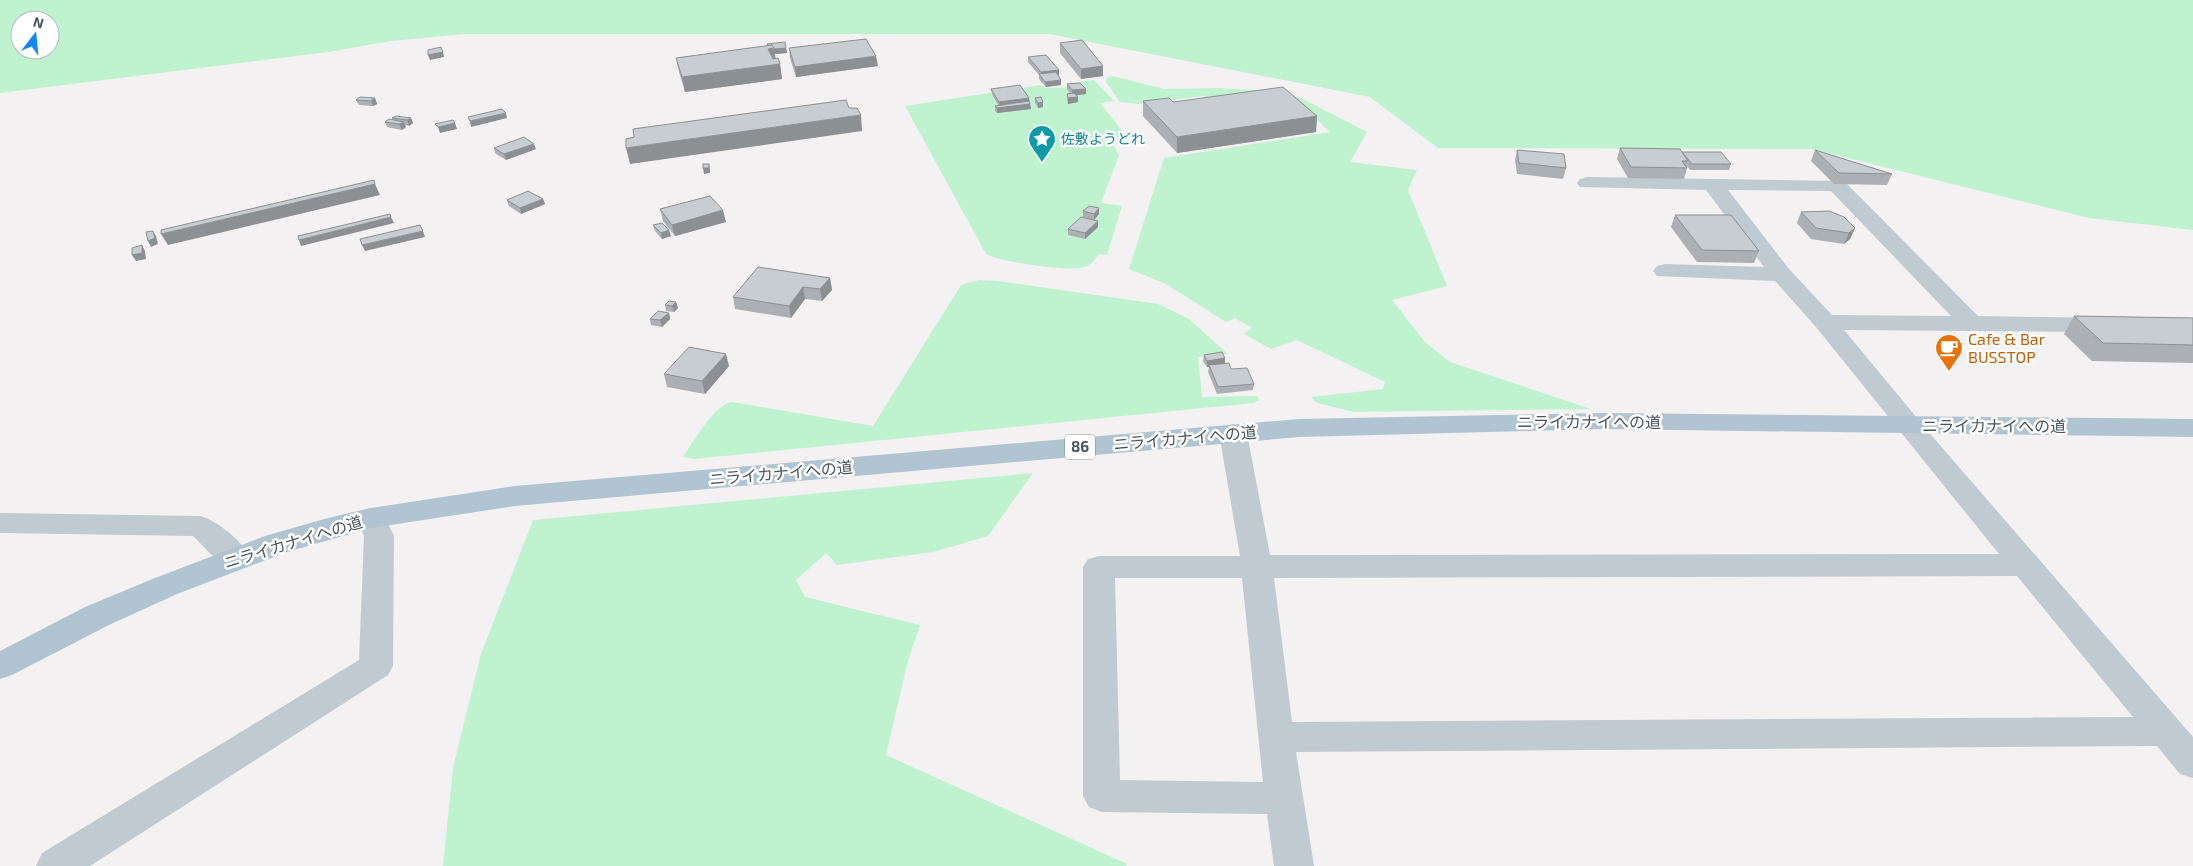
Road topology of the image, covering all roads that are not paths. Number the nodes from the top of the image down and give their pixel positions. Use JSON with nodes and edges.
{"nodes":[{"id":1,"x":1587,"y":183,"type":"dead end"},
{"id":2,"x":1712,"y":184,"type":"junction"},
{"id":3,"x":1665,"y":271,"type":"dead end"},
{"id":4,"x":1782,"y":274,"type":"junction"},
{"id":5,"x":1825,"y":322,"type":"junction"},
{"id":6,"x":1971,"y":323,"type":"junction"},
{"id":7,"x":2126,"y":326,"type":"edge"},
{"id":8,"x":1909,"y":426,"type":"junction"},
{"id":9,"x":2193,"y":428,"type":"edge"},
{"id":10,"x":1233,"y":433,"type":"junction"},
{"id":11,"x":371,"y":518,"type":"junction"},
{"id":12,"x":0,"y":523,"type":"edge"},
{"id":13,"x":236,"y":558,"type":"junction"},
{"id":14,"x":2026,"y":565,"type":"junction"},
{"id":15,"x":1257,"y":567,"type":"junction"},
{"id":16,"x":0,"y":666,"type":"edge"},
{"id":17,"x":2166,"y":731,"type":"junction"},
{"id":18,"x":1277,"y":736,"type":"junction"},
{"id":19,"x":2193,"y":763,"type":"edge"},
{"id":20,"x":1283,"y":798,"type":"junction"},
{"id":21,"x":56,"y":866,"type":"edge"},
{"id":22,"x":1294,"y":866,"type":"edge"}],
"edges":[{"from":1,"to":2,"type":"street"},
{"from":2,"to":4,"type":"street"},
{"from":2,"to":6,"type":"street"},
{"from":3,"to":4,"type":"street"},
{"from":4,"to":5,"type":"street"},
{"from":5,"to":6,"type":"street"},
{"from":5,"to":8,"type":"street"},
{"from":6,"to":7,"type":"street"},
{"from":8,"to":9,"type":"main road","name":"ニライカナイへの道","number":"86"},
{"from":8,"to":10,"type":"main road","name":"ニライカナイへの道","number":"86"},
{"from":8,"to":14,"type":"street"},
{"from":10,"to":11,"type":"main road","name":"ニライカナイへの道","number":"86"},
{"from":10,"to":15,"type":"street"},
{"from":11,"to":13,"type":"main road","name":"ニライカナイへの道","number":"86"},
{"from":11,"to":21,"type":"street"},
{"from":12,"to":13,"type":"street"},
{"from":13,"to":16,"type":"main road","name":"ニライカナイへの道","number":"86"},
{"from":14,"to":15,"type":"street"},
{"from":14,"to":17,"type":"street"},
{"from":15,"to":18,"type":"street"},
{"from":15,"to":20,"type":"street"},
{"from":17,"to":18,"type":"street"},
{"from":17,"to":19,"type":"street"},
{"from":18,"to":20,"type":"street"},
{"from":20,"to":22,"type":"street"}]}
